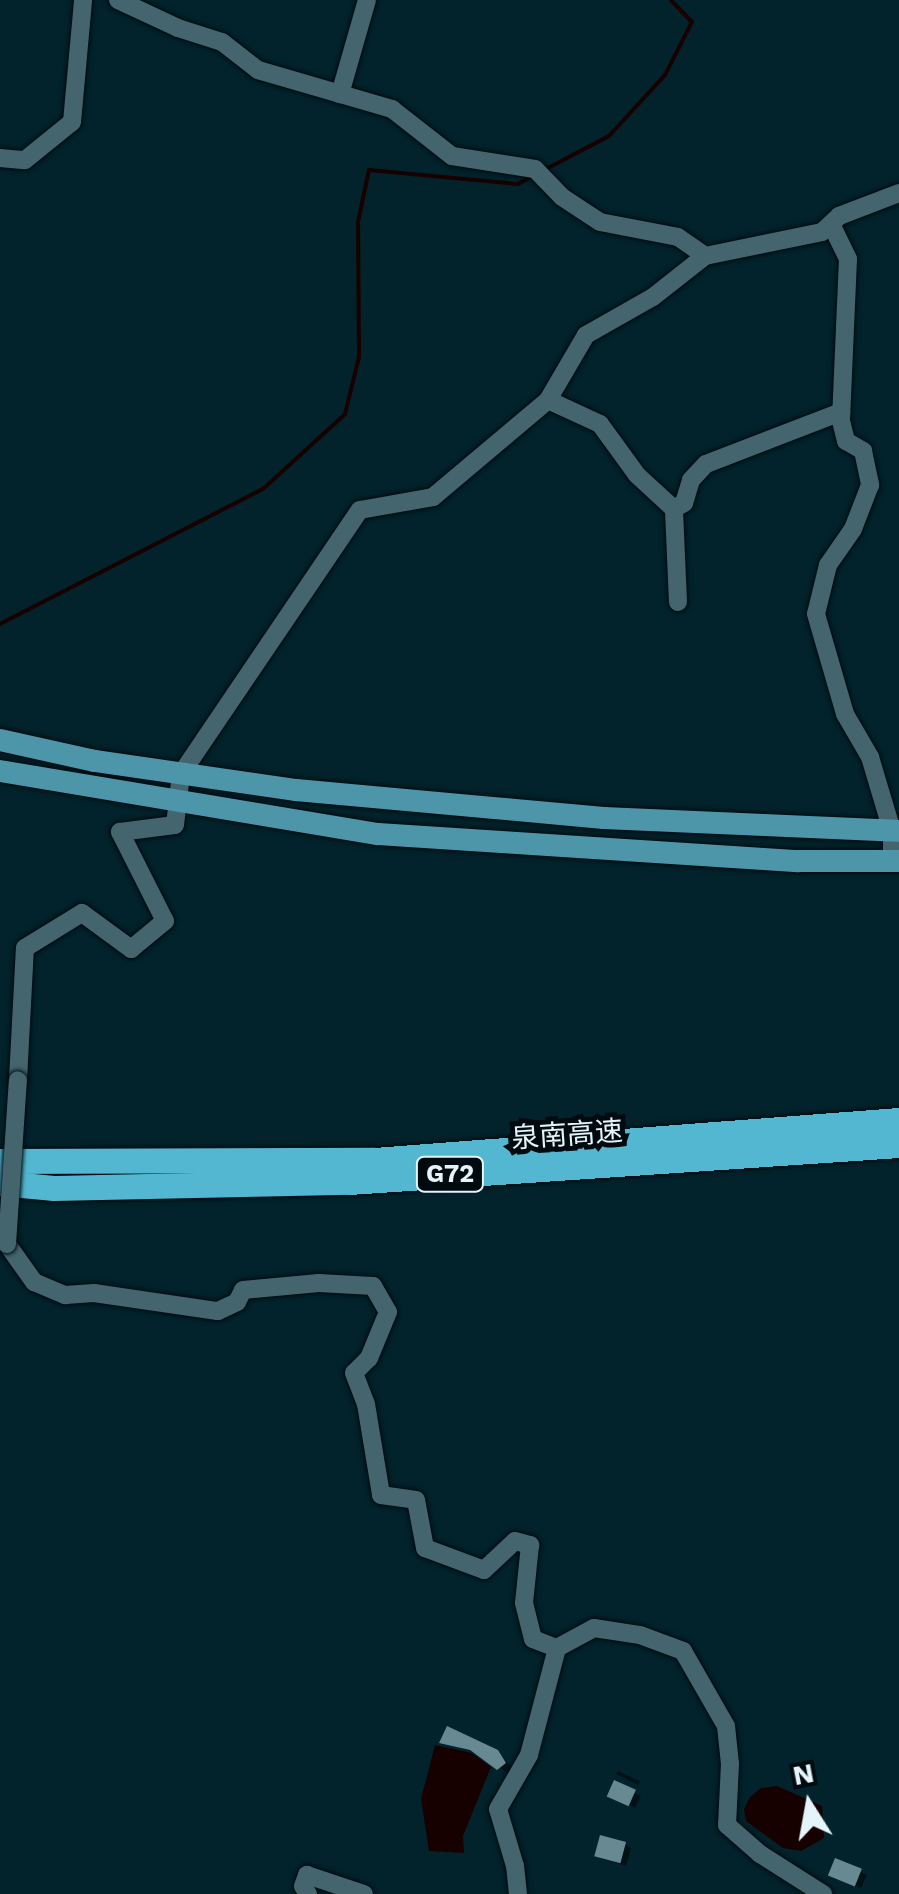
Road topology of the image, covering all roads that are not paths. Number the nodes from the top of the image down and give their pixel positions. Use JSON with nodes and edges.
{"nodes":[{"id":1,"x":83,"y":0,"type":"edge"},
{"id":2,"x":118,"y":0,"type":"edge"},
{"id":3,"x":367,"y":0,"type":"edge"},
{"id":4,"x":340,"y":94,"type":"junction"},
{"id":5,"x":0,"y":158,"type":"edge"},
{"id":6,"x":899,"y":192,"type":"edge"},
{"id":7,"x":830,"y":224,"type":"junction"},
{"id":8,"x":706,"y":256,"type":"junction"},
{"id":9,"x":548,"y":400,"type":"junction"},
{"id":10,"x":842,"y":412,"type":"junction"},
{"id":11,"x":674,"y":509,"type":"junction"},
{"id":12,"x":678,"y":602,"type":"dead end"},
{"id":13,"x":0,"y":740,"type":"edge"},
{"id":14,"x":0,"y":771,"type":"edge"},
{"id":15,"x":181,"y":774,"type":"junction"},
{"id":16,"x":175,"y":800,"type":"junction"},
{"id":17,"x":896,"y":831,"type":"edge"},
{"id":18,"x":896,"y":861,"type":"edge"},
{"id":19,"x":899,"y":1120,"type":"edge"},
{"id":20,"x":899,"y":1144,"type":"edge"},
{"id":21,"x":0,"y":1162,"type":"edge"},
{"id":22,"x":0,"y":1184,"type":"edge"},
{"id":23,"x":557,"y":1648,"type":"junction"},
{"id":24,"x":308,"y":1894,"type":"edge"},
{"id":25,"x":364,"y":1894,"type":"edge"},
{"id":26,"x":518,"y":1894,"type":"edge"},
{"id":27,"x":824,"y":1894,"type":"edge"}],
"edges":[{"from":1,"to":5,"type":"street"},
{"from":2,"to":4,"type":"street"},
{"from":3,"to":4,"type":"street"},
{"from":4,"to":8,"type":"street"},
{"from":6,"to":7,"type":"street"},
{"from":7,"to":8,"type":"street"},
{"from":7,"to":10,"type":"street"},
{"from":8,"to":9,"type":"street"},
{"from":9,"to":11,"type":"street"},
{"from":9,"to":15,"type":"street"},
{"from":10,"to":11,"type":"street"},
{"from":10,"to":17,"type":"street"},
{"from":11,"to":12,"type":"street"},
{"from":13,"to":15,"type":"main road"},
{"from":14,"to":16,"type":"main road"},
{"from":15,"to":16,"type":"street"},
{"from":15,"to":17,"type":"main road"},
{"from":16,"to":18,"type":"main road"},
{"from":16,"to":23,"type":"street","bridge":true},
{"from":17,"to":18,"type":"street"},
{"from":19,"to":21,"type":"highway","name":"泉南高速","number":"G72"},
{"from":20,"to":22,"type":"highway","name":"泉南高速","number":"G72"},
{"from":23,"to":26,"type":"street"},
{"from":23,"to":27,"type":"street"},
{"from":24,"to":25,"type":"street"}]}
